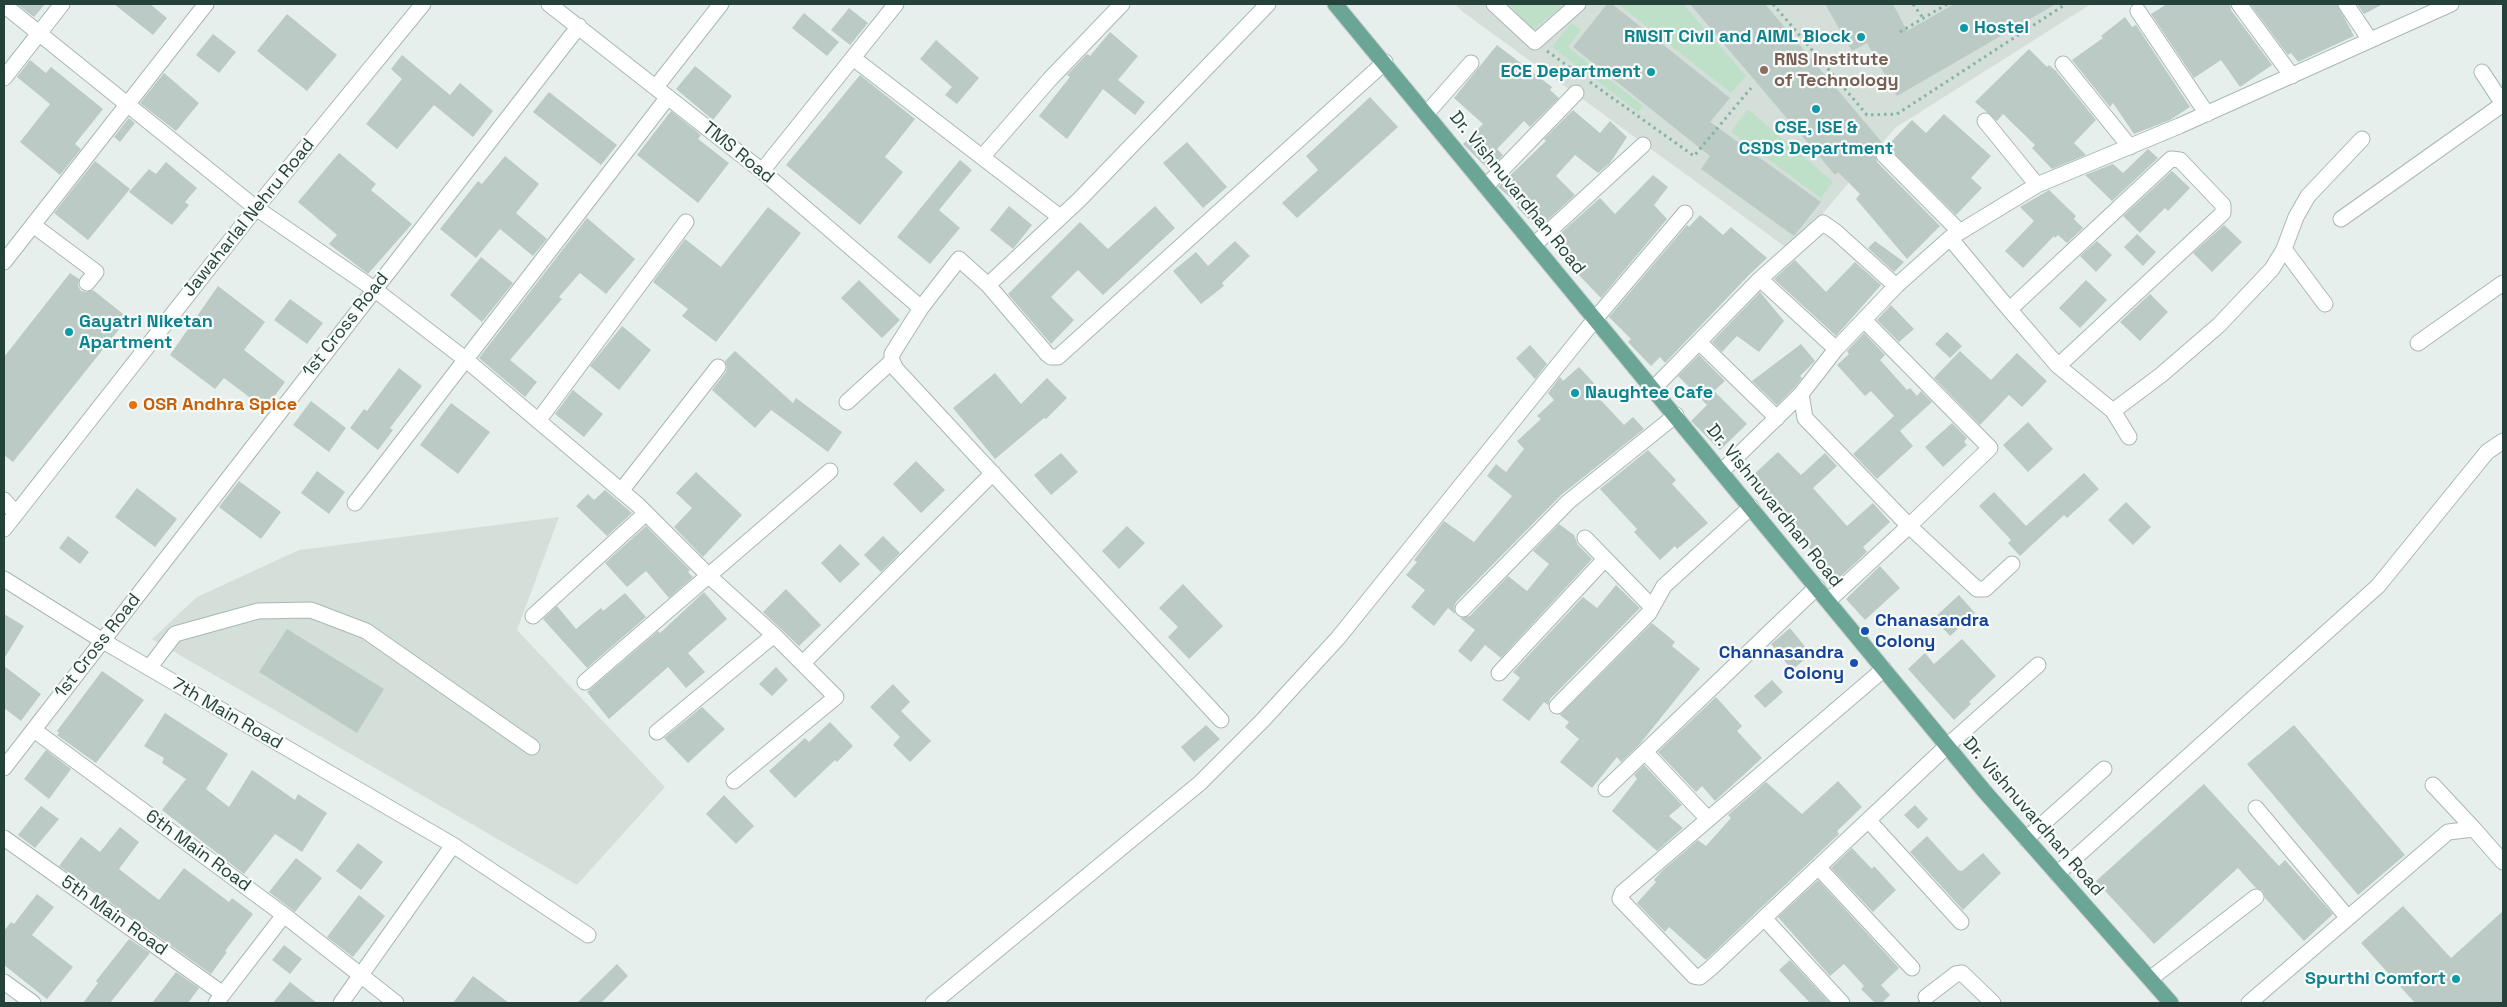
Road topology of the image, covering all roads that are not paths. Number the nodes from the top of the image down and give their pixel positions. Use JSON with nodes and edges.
{"nodes":[{"id":1,"x":62,"y":4,"type":"edge"},
{"id":2,"x":206,"y":4,"type":"edge"},
{"id":3,"x":721,"y":4,"type":"edge"},
{"id":4,"x":896,"y":4,"type":"edge"},
{"id":5,"x":1122,"y":4,"type":"edge"},
{"id":6,"x":1268,"y":4,"type":"edge"},
{"id":7,"x":1336,"y":4,"type":"edge"},
{"id":8,"x":1494,"y":4,"type":"edge"},
{"id":9,"x":1578,"y":4,"type":"edge"},
{"id":10,"x":2238,"y":4,"type":"edge"},
{"id":11,"x":2346,"y":4,"type":"edge"},
{"id":12,"x":2451,"y":4,"type":"edge"},
{"id":13,"x":419,"y":5,"type":"edge"},
{"id":14,"x":555,"y":5,"type":"edge"},
{"id":15,"x":4,"y":6,"type":"edge"},
{"id":16,"x":2138,"y":11,"type":"dead end"},
{"id":17,"x":579,"y":26,"type":"junction"},
{"id":18,"x":38,"y":34,"type":"junction"},
{"id":19,"x":2370,"y":40,"type":"junction"},
{"id":20,"x":853,"y":58,"type":"junction"},
{"id":21,"x":1385,"y":62,"type":"junction"},
{"id":22,"x":1471,"y":63,"type":"dead end"},
{"id":23,"x":2063,"y":64,"type":"dead end"},
{"id":24,"x":2482,"y":72,"type":"dead end"},
{"id":25,"x":2292,"y":76,"type":"junction"},
{"id":26,"x":4,"y":78,"type":"edge"},
{"id":27,"x":656,"y":87,"type":"junction"},
{"id":28,"x":1576,"y":94,"type":"dead end"},
{"id":29,"x":668,"y":97,"type":"junction"},
{"id":30,"x":2503,"y":104,"type":"edge"},
{"id":31,"x":127,"y":105,"type":"junction"},
{"id":32,"x":1427,"y":113,"type":"junction"},
{"id":33,"x":2207,"y":114,"type":"junction"},
{"id":34,"x":1985,"y":121,"type":"dead end"},
{"id":35,"x":2362,"y":139,"type":"dead end"},
{"id":36,"x":1643,"y":145,"type":"dead end"},
{"id":37,"x":2130,"y":147,"type":"junction"},
{"id":38,"x":1884,"y":155,"type":"dead end"},
{"id":39,"x":983,"y":156,"type":"junction"},
{"id":40,"x":762,"y":171,"type":"junction"},
{"id":41,"x":1486,"y":185,"type":"junction"},
{"id":42,"x":2037,"y":185,"type":"junction"},
{"id":43,"x":256,"y":208,"type":"junction"},
{"id":44,"x":1685,"y":213,"type":"dead end"},
{"id":45,"x":1060,"y":217,"type":"junction"},
{"id":46,"x":2341,"y":219,"type":"dead end"},
{"id":47,"x":686,"y":222,"type":"dead end"},
{"id":48,"x":33,"y":225,"type":"junction"},
{"id":49,"x":1955,"y":235,"type":"junction"},
{"id":50,"x":1535,"y":244,"type":"junction"},
{"id":51,"x":2284,"y":249,"type":"junction"},
{"id":52,"x":4,"y":262,"type":"edge"},
{"id":53,"x":1760,"y":279,"type":"junction"},
{"id":54,"x":87,"y":283,"type":"dead end"},
{"id":55,"x":2503,"y":283,"type":"edge"},
{"id":56,"x":988,"y":285,"type":"junction"},
{"id":57,"x":1896,"y":286,"type":"junction"},
{"id":58,"x":374,"y":289,"type":"junction"},
{"id":59,"x":2325,"y":304,"type":"dead end"},
{"id":60,"x":921,"y":308,"type":"junction"},
{"id":61,"x":2010,"y":309,"type":"junction"},
{"id":62,"x":1596,"y":318,"type":"junction"},
{"id":63,"x":1864,"y":320,"type":"junction"},
{"id":64,"x":1700,"y":342,"type":"junction"},
{"id":65,"x":2418,"y":343,"type":"dead end"},
{"id":66,"x":1836,"y":349,"type":"junction"},
{"id":67,"x":465,"y":359,"type":"junction"},
{"id":68,"x":892,"y":361,"type":"junction"},
{"id":69,"x":2058,"y":366,"type":"junction"},
{"id":70,"x":718,"y":367,"type":"dead end"},
{"id":71,"x":1654,"y":388,"type":"junction"},
{"id":72,"x":1801,"y":394,"type":"junction"},
{"id":73,"x":847,"y":402,"type":"dead end"},
{"id":74,"x":2113,"y":411,"type":"junction"},
{"id":75,"x":1676,"y":416,"type":"junction"},
{"id":76,"x":1777,"y":418,"type":"junction"},
{"id":77,"x":538,"y":421,"type":"junction"},
{"id":78,"x":2129,"y":437,"type":"dead end"},
{"id":79,"x":2503,"y":441,"type":"edge"},
{"id":80,"x":830,"y":471,"type":"dead end"},
{"id":81,"x":1722,"y":471,"type":"junction"},
{"id":82,"x":993,"y":473,"type":"junction"},
{"id":83,"x":622,"y":491,"type":"junction"},
{"id":84,"x":4,"y":500,"type":"edge"},
{"id":85,"x":355,"y":503,"type":"dead end"},
{"id":86,"x":1751,"y":507,"type":"junction"},
{"id":87,"x":16,"y":514,"type":"junction"},
{"id":88,"x":645,"y":514,"type":"junction"},
{"id":89,"x":1909,"y":526,"type":"junction"},
{"id":90,"x":4,"y":529,"type":"edge"},
{"id":91,"x":1585,"y":538,"type":"dead end"},
{"id":92,"x":1605,"y":559,"type":"junction"},
{"id":93,"x":2012,"y":564,"type":"dead end"},
{"id":94,"x":709,"y":576,"type":"junction"},
{"id":95,"x":4,"y":580,"type":"edge"},
{"id":96,"x":1817,"y":587,"type":"junction"},
{"id":97,"x":1828,"y":602,"type":"junction"},
{"id":98,"x":1652,"y":607,"type":"junction"},
{"id":99,"x":1463,"y":609,"type":"dead end"},
{"id":100,"x":534,"y":616,"type":"dead end"},
{"id":101,"x":774,"y":635,"type":"junction"},
{"id":102,"x":102,"y":641,"type":"junction"},
{"id":103,"x":803,"y":663,"type":"junction"},
{"id":104,"x":2038,"y":665,"type":"dead end"},
{"id":105,"x":148,"y":668,"type":"junction"},
{"id":106,"x":1884,"y":669,"type":"junction"},
{"id":107,"x":1499,"y":673,"type":"dead end"},
{"id":108,"x":585,"y":682,"type":"dead end"},
{"id":109,"x":1556,"y":706,"type":"dead end"},
{"id":110,"x":1221,"y":720,"type":"dead end"},
{"id":111,"x":34,"y":730,"type":"junction"},
{"id":112,"x":657,"y":732,"type":"dead end"},
{"id":113,"x":1947,"y":746,"type":"junction"},
{"id":114,"x":532,"y":747,"type":"dead end"},
{"id":115,"x":1644,"y":752,"type":"junction"},
{"id":116,"x":4,"y":768,"type":"edge"},
{"id":117,"x":2104,"y":769,"type":"dead end"},
{"id":118,"x":734,"y":781,"type":"dead end"},
{"id":119,"x":2433,"y":785,"type":"dead end"},
{"id":120,"x":1606,"y":789,"type":"dead end"},
{"id":121,"x":2256,"y":808,"type":"dead end"},
{"id":122,"x":1708,"y":818,"type":"junction"},
{"id":123,"x":1868,"y":820,"type":"junction"},
{"id":124,"x":2474,"y":828,"type":"junction"},
{"id":125,"x":4,"y":838,"type":"edge"},
{"id":126,"x":2026,"y":839,"type":"junction"},
{"id":127,"x":453,"y":845,"type":"junction"},
{"id":128,"x":2503,"y":862,"type":"edge"},
{"id":129,"x":1818,"y":867,"type":"junction"},
{"id":130,"x":2057,"y":874,"type":"junction"},
{"id":131,"x":2256,"y":897,"type":"dead end"},
{"id":132,"x":284,"y":915,"type":"junction"},
{"id":133,"x":1764,"y":918,"type":"junction"},
{"id":134,"x":2348,"y":918,"type":"junction"},
{"id":135,"x":1960,"y":922,"type":"dead end"},
{"id":136,"x":588,"y":935,"type":"dead end"},
{"id":137,"x":1912,"y":968,"type":"dead end"},
{"id":138,"x":361,"y":975,"type":"junction"},
{"id":139,"x":2150,"y":979,"type":"junction"},
{"id":140,"x":4,"y":982,"type":"edge"},
{"id":141,"x":1926,"y":997,"type":"dead end"},
{"id":142,"x":220,"y":999,"type":"edge"},
{"id":143,"x":33,"y":1003,"type":"edge"},
{"id":144,"x":341,"y":1003,"type":"edge"},
{"id":145,"x":396,"y":1003,"type":"edge"},
{"id":146,"x":933,"y":1003,"type":"edge"},
{"id":147,"x":1842,"y":1003,"type":"edge"},
{"id":148,"x":1993,"y":1003,"type":"edge"},
{"id":149,"x":2171,"y":1003,"type":"edge"},
{"id":150,"x":2249,"y":1003,"type":"edge"}],
"edges":[{"from":1,"to":18,"type":"street"},
{"from":2,"to":31,"type":"street"},
{"from":3,"to":27,"type":"street"},
{"from":4,"to":20,"type":"street"},
{"from":5,"to":39,"type":"street"},
{"from":6,"to":45,"type":"street"},
{"from":7,"to":21,"type":"main road","name":"Dr. Vishnuvardhan Road"},
{"from":8,"to":9,"type":"street"},
{"from":10,"to":25,"type":"street"},
{"from":11,"to":19,"type":"street"},
{"from":12,"to":19,"type":"street"},
{"from":13,"to":43,"type":"street","name":"Jawaharlal Nehru Road"},
{"from":14,"to":17,"type":"street","name":"TMS Road"},
{"from":15,"to":18,"type":"street"},
{"from":16,"to":33,"type":"street"},
{"from":17,"to":27,"type":"street","name":"TMS Road"},
{"from":17,"to":58,"type":"street","name":"1st Cross Road"},
{"from":18,"to":26,"type":"street"},
{"from":18,"to":31,"type":"street"},
{"from":19,"to":25,"type":"street"},
{"from":20,"to":39,"type":"street"},
{"from":20,"to":40,"type":"street"},
{"from":21,"to":32,"type":"main road","name":"Dr. Vishnuvardhan Road"},
{"from":21,"to":56,"type":"street"},
{"from":22,"to":32,"type":"street"},
{"from":23,"to":37,"type":"street"},
{"from":24,"to":30,"type":"street"},
{"from":25,"to":33,"type":"street"},
{"from":27,"to":29,"type":"street","name":"TMS Road"},
{"from":28,"to":41,"type":"street"},
{"from":29,"to":40,"type":"street","name":"TMS Road"},
{"from":29,"to":67,"type":"street"},
{"from":30,"to":46,"type":"street"},
{"from":31,"to":43,"type":"street"},
{"from":31,"to":48,"type":"street"},
{"from":32,"to":41,"type":"main road","name":"Dr. Vishnuvardhan Road"},
{"from":33,"to":37,"type":"street"},
{"from":34,"to":42,"type":"street"},
{"from":35,"to":51,"type":"street"},
{"from":36,"to":50,"type":"street"},
{"from":37,"to":42,"type":"street"},
{"from":38,"to":49,"type":"street"},
{"from":39,"to":45,"type":"street"},
{"from":40,"to":60,"type":"street","name":"TMS Road"},
{"from":41,"to":50,"type":"main road","name":"Dr. Vishnuvardhan Road"},
{"from":42,"to":49,"type":"street"},
{"from":43,"to":58,"type":"street"},
{"from":43,"to":87,"type":"street","name":"Jawaharlal Nehru Road"},
{"from":44,"to":62,"type":"street"},
{"from":45,"to":56,"type":"street"},
{"from":47,"to":77,"type":"street"},
{"from":48,"to":52,"type":"street"},
{"from":48,"to":54,"type":"street"},
{"from":49,"to":57,"type":"street"},
{"from":49,"to":61,"type":"street"},
{"from":50,"to":62,"type":"main road","name":"Dr. Vishnuvardhan Road"},
{"from":51,"to":59,"type":"street"},
{"from":51,"to":74,"type":"street"},
{"from":53,"to":57,"type":"street"},
{"from":53,"to":64,"type":"street"},
{"from":53,"to":66,"type":"street"},
{"from":55,"to":65,"type":"street"},
{"from":56,"to":60,"type":"street"},
{"from":57,"to":63,"type":"street"},
{"from":58,"to":67,"type":"street"},
{"from":58,"to":102,"type":"street","name":"1st Cross Road"},
{"from":60,"to":68,"type":"street"},
{"from":61,"to":69,"type":"street"},
{"from":61,"to":69,"type":"street"},
{"from":62,"to":71,"type":"main road","name":"Dr. Vishnuvardhan Road"},
{"from":62,"to":146,"type":"street"},
{"from":63,"to":66,"type":"street"},
{"from":63,"to":89,"type":"street"},
{"from":64,"to":71,"type":"street"},
{"from":64,"to":76,"type":"street"},
{"from":66,"to":72,"type":"street"},
{"from":67,"to":77,"type":"street"},
{"from":67,"to":85,"type":"street"},
{"from":68,"to":73,"type":"street"},
{"from":68,"to":82,"type":"street"},
{"from":69,"to":74,"type":"street"},
{"from":70,"to":83,"type":"street"},
{"from":71,"to":75,"type":"main road","name":"Dr. Vishnuvardhan Road"},
{"from":72,"to":76,"type":"street"},
{"from":72,"to":89,"type":"street"},
{"from":74,"to":78,"type":"street"},
{"from":75,"to":81,"type":"main road","name":"Dr. Vishnuvardhan Road"},
{"from":75,"to":99,"type":"street"},
{"from":76,"to":81,"type":"street"},
{"from":77,"to":83,"type":"street"},
{"from":79,"to":130,"type":"street"},
{"from":80,"to":94,"type":"street"},
{"from":81,"to":86,"type":"main road","name":"Dr. Vishnuvardhan Road"},
{"from":82,"to":103,"type":"street"},
{"from":82,"to":110,"type":"street"},
{"from":83,"to":88,"type":"street"},
{"from":84,"to":87,"type":"street"},
{"from":86,"to":96,"type":"main road","name":"Dr. Vishnuvardhan Road"},
{"from":86,"to":98,"type":"street"},
{"from":87,"to":90,"type":"street","name":"Jawaharlal Nehru Road"},
{"from":88,"to":94,"type":"street"},
{"from":88,"to":100,"type":"street"},
{"from":89,"to":93,"type":"street"},
{"from":89,"to":97,"type":"street"},
{"from":91,"to":92,"type":"street"},
{"from":92,"to":98,"type":"street"},
{"from":92,"to":107,"type":"street"},
{"from":94,"to":101,"type":"street"},
{"from":94,"to":108,"type":"street"},
{"from":95,"to":102,"type":"street","name":"7th Main Road"},
{"from":96,"to":97,"type":"main road","name":"Dr. Vishnuvardhan Road"},
{"from":96,"to":115,"type":"street"},
{"from":97,"to":106,"type":"main road","name":"Dr. Vishnuvardhan Road"},
{"from":98,"to":109,"type":"street"},
{"from":101,"to":103,"type":"street"},
{"from":101,"to":112,"type":"street"},
{"from":102,"to":105,"type":"street","name":"7th Main Road"},
{"from":102,"to":111,"type":"street","name":"1st Cross Road"},
{"from":103,"to":118,"type":"street"},
{"from":104,"to":113,"type":"street"},
{"from":105,"to":114,"type":"street"},
{"from":105,"to":127,"type":"street","name":"7th Main Road"},
{"from":106,"to":113,"type":"main road","name":"Dr. Vishnuvardhan Road"},
{"from":106,"to":122,"type":"street"},
{"from":111,"to":116,"type":"street","name":"1st Cross Road"},
{"from":111,"to":132,"type":"street","name":"6th Main Road"},
{"from":113,"to":123,"type":"street"},
{"from":113,"to":126,"type":"main road","name":"Dr. Vishnuvardhan Road"},
{"from":115,"to":120,"type":"street"},
{"from":115,"to":122,"type":"street"},
{"from":117,"to":126,"type":"street"},
{"from":119,"to":124,"type":"street"},
{"from":121,"to":134,"type":"street"},
{"from":122,"to":133,"type":"street"},
{"from":123,"to":129,"type":"street"},
{"from":123,"to":135,"type":"street"},
{"from":124,"to":128,"type":"street"},
{"from":124,"to":134,"type":"street"},
{"from":125,"to":142,"type":"street","name":"5th Main Road"},
{"from":126,"to":130,"type":"main road","name":"Dr. Vishnuvardhan Road"},
{"from":127,"to":136,"type":"street","name":"7th Main Road"},
{"from":127,"to":138,"type":"street"},
{"from":129,"to":133,"type":"street"},
{"from":129,"to":137,"type":"street"},
{"from":130,"to":139,"type":"main road","name":"Dr. Vishnuvardhan Road"},
{"from":131,"to":139,"type":"street"},
{"from":132,"to":138,"type":"street","name":"6th Main Road"},
{"from":132,"to":142,"type":"street"},
{"from":133,"to":147,"type":"street"},
{"from":134,"to":150,"type":"street"},
{"from":138,"to":144,"type":"street"},
{"from":138,"to":145,"type":"street","name":"6th Main Road"},
{"from":139,"to":149,"type":"main road","name":"Dr. Vishnuvardhan Road"},
{"from":140,"to":143,"type":"street"},
{"from":141,"to":148,"type":"street"}]}
